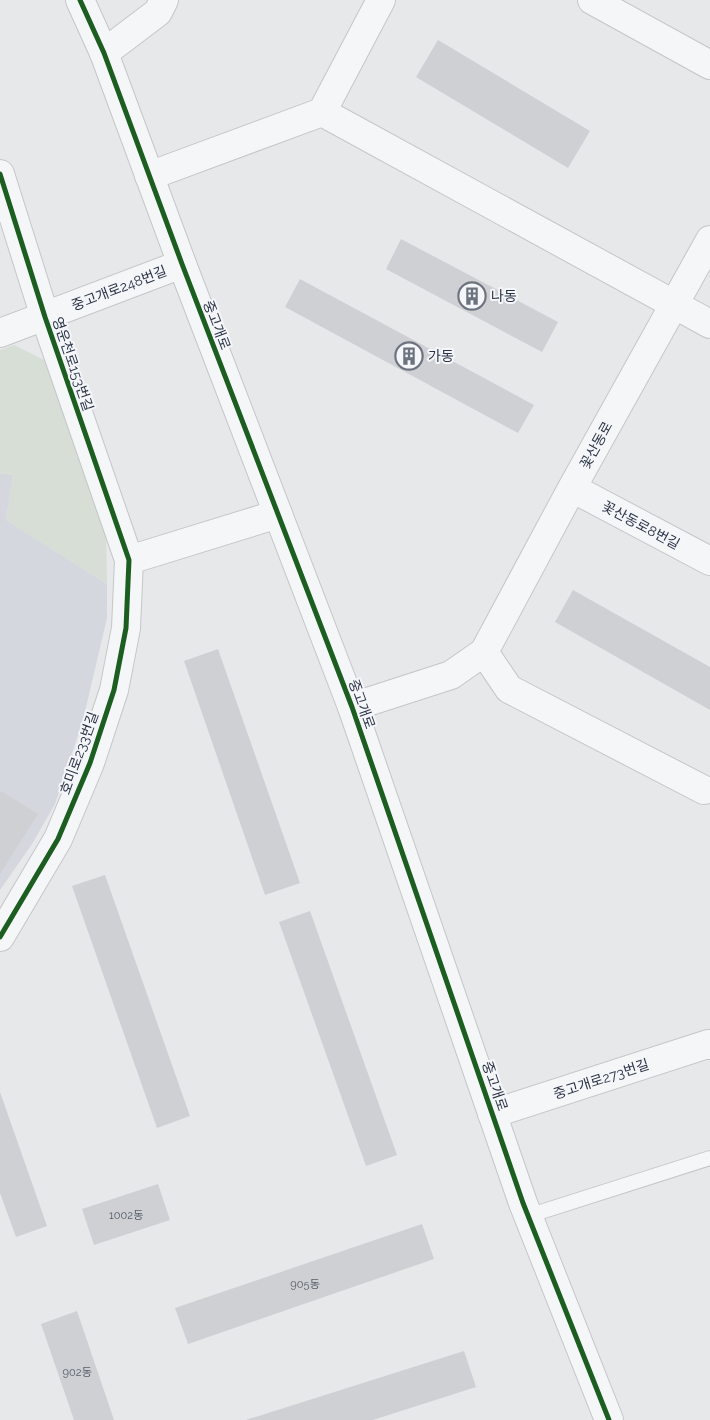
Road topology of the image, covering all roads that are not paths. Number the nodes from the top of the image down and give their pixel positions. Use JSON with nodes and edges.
{"nodes":[{"id":1,"x":80,"y":0,"type":"edge"},
{"id":2,"x":164,"y":0,"type":"edge"},
{"id":3,"x":381,"y":0,"type":"edge"},
{"id":4,"x":592,"y":0,"type":"edge"},
{"id":5,"x":104,"y":53,"type":"junction"},
{"id":6,"x":710,"y":65,"type":"edge"},
{"id":7,"x":322,"y":112,"type":"junction"},
{"id":8,"x":149,"y":176,"type":"junction"},
{"id":9,"x":1,"y":182,"type":"edge"},
{"id":10,"x":710,"y":240,"type":"edge"},
{"id":11,"x":182,"y":264,"type":"junction"},
{"id":12,"x":674,"y":304,"type":"junction"},
{"id":13,"x":45,"y":317,"type":"junction"},
{"id":14,"x":710,"y":324,"type":"edge"},
{"id":15,"x":0,"y":333,"type":"edge"},
{"id":16,"x":572,"y":488,"type":"junction"},
{"id":17,"x":278,"y":514,"type":"junction"},
{"id":18,"x":129,"y":560,"type":"junction"},
{"id":19,"x":710,"y":561,"type":"edge"},
{"id":20,"x":484,"y":652,"type":"junction"},
{"id":21,"x":352,"y":707,"type":"junction"},
{"id":22,"x":704,"y":790,"type":"dead end"},
{"id":23,"x":0,"y":937,"type":"edge"},
{"id":24,"x":709,"y":1043,"type":"edge"},
{"id":25,"x":492,"y":1114,"type":"junction"},
{"id":26,"x":710,"y":1158,"type":"edge"},
{"id":27,"x":528,"y":1216,"type":"junction"},
{"id":28,"x":609,"y":1420,"type":"edge"}],
"edges":[{"from":1,"to":5,"type":"street","name":"중고개로"},
{"from":2,"to":5,"type":"street"},
{"from":3,"to":7,"type":"street"},
{"from":4,"to":6,"type":"street"},
{"from":5,"to":8,"type":"street","name":"중고개로"},
{"from":7,"to":8,"type":"street"},
{"from":7,"to":12,"type":"street"},
{"from":8,"to":11,"type":"street","name":"중고개로"},
{"from":9,"to":13,"type":"street","name":"영운천로153번길"},
{"from":10,"to":12,"type":"street","name":"꽃산동로"},
{"from":11,"to":13,"type":"street","name":"중고개로248번길"},
{"from":11,"to":17,"type":"street","name":"중고개로"},
{"from":12,"to":14,"type":"street"},
{"from":12,"to":16,"type":"street","name":"꽃산동로"},
{"from":13,"to":15,"type":"street","name":"중고개로248번길"},
{"from":13,"to":18,"type":"street","name":"영운천로153번길"},
{"from":16,"to":19,"type":"street","name":"꽃산동로8번길"},
{"from":16,"to":20,"type":"street","name":"꽃산동로"},
{"from":17,"to":18,"type":"street"},
{"from":17,"to":21,"type":"street","name":"중고개로"},
{"from":18,"to":23,"type":"street","name":"호미로233번길"},
{"from":20,"to":21,"type":"street","name":"꽃산동로"},
{"from":20,"to":22,"type":"street"},
{"from":21,"to":25,"type":"street","name":"중고개로"},
{"from":24,"to":25,"type":"street","name":"중고개로273번길"},
{"from":25,"to":27,"type":"street","name":"중고개로"},
{"from":26,"to":27,"type":"lane"},
{"from":27,"to":28,"type":"street","name":"중고개로"}]}
